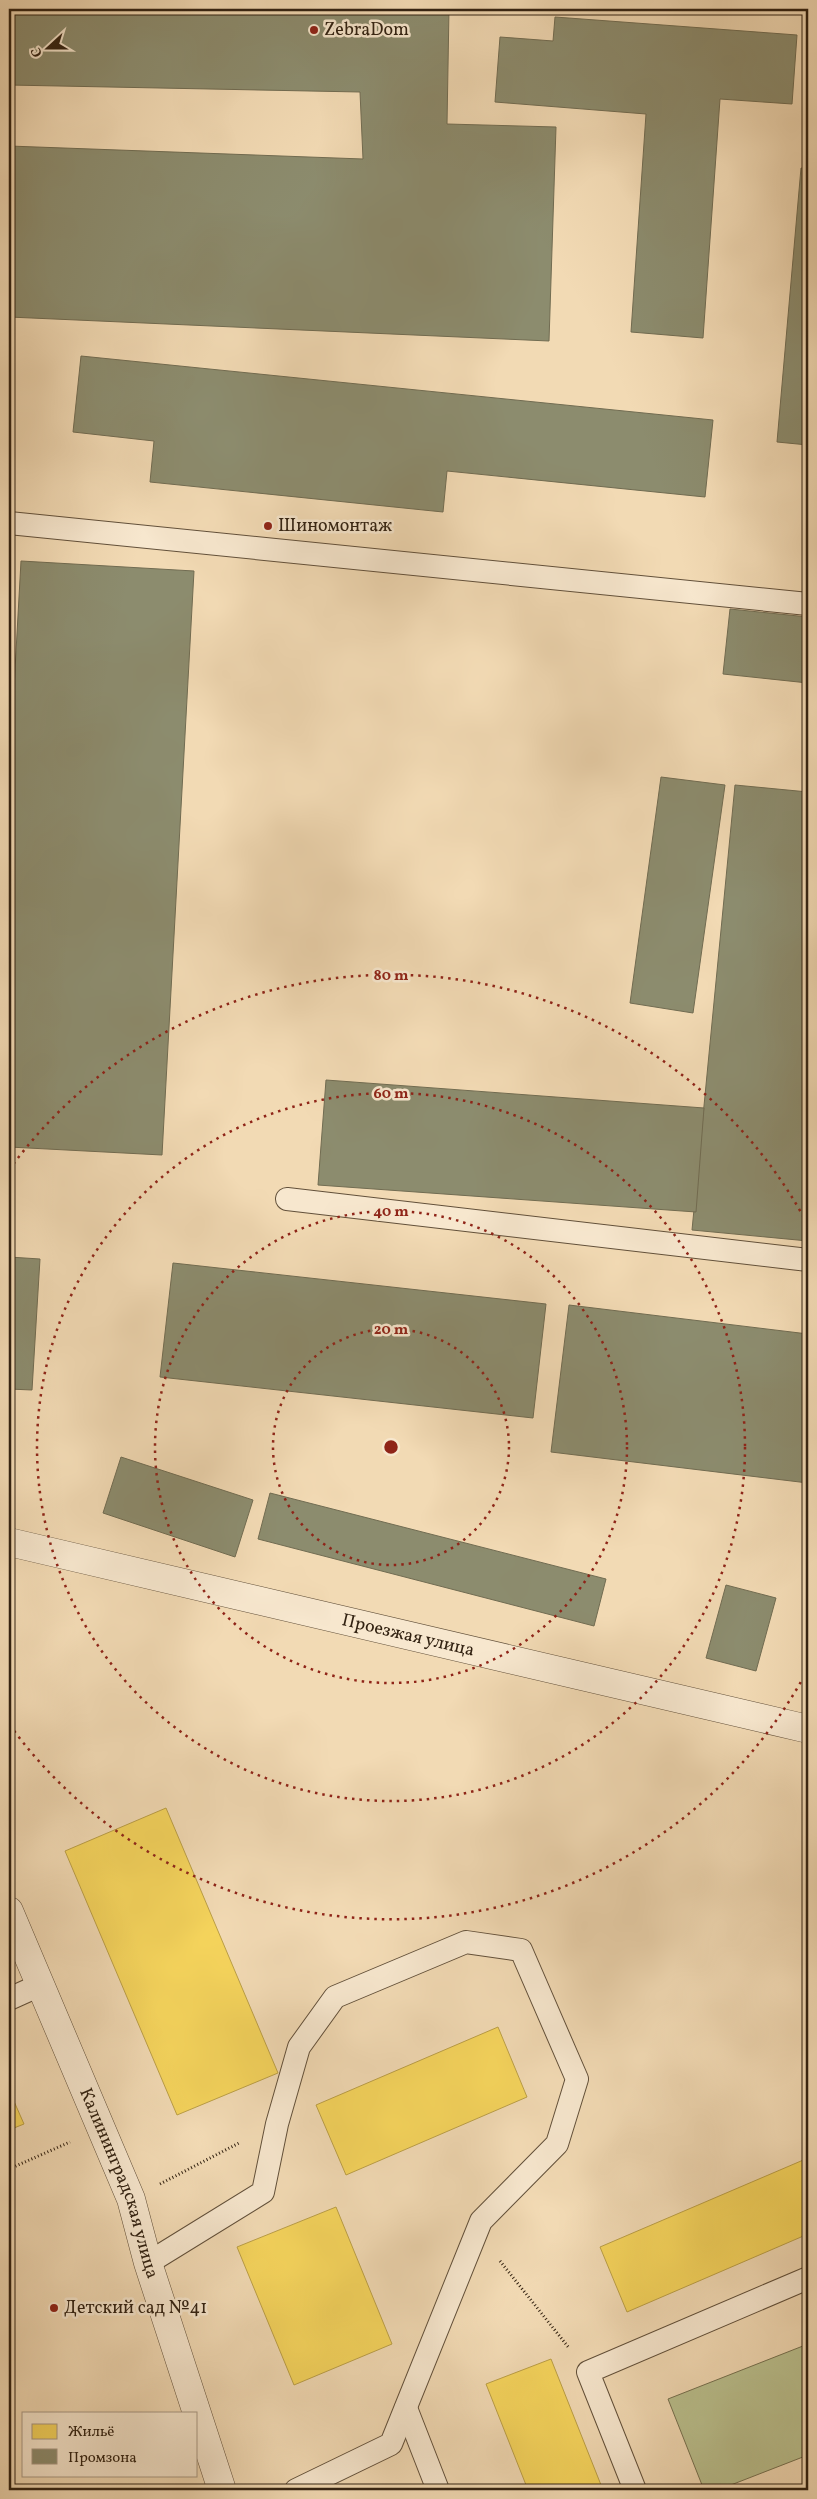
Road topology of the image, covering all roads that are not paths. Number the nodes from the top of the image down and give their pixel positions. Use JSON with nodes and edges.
{"nodes":[{"id":1,"x":9,"y":523,"type":"edge"},
{"id":2,"x":808,"y":604,"type":"edge"},
{"id":3,"x":287,"y":1198,"type":"dead end"},
{"id":4,"x":808,"y":1260,"type":"edge"},
{"id":5,"x":9,"y":1542,"type":"edge"},
{"id":6,"x":808,"y":1729,"type":"edge"},
{"id":7,"x":9,"y":1911,"type":"edge"},
{"id":8,"x":40,"y":1985,"type":"junction"},
{"id":9,"x":9,"y":1999,"type":"edge"},
{"id":10,"x":148,"y":2263,"type":"junction"},
{"id":11,"x":808,"y":2278,"type":"edge"},
{"id":12,"x":406,"y":2408,"type":"junction"},
{"id":13,"x":197,"y":2412,"type":"edge"},
{"id":14,"x":198,"y":2416,"type":"edge"},
{"id":15,"x":222,"y":2490,"type":"edge"},
{"id":16,"x":296,"y":2490,"type":"edge"},
{"id":17,"x":438,"y":2490,"type":"edge"},
{"id":18,"x":635,"y":2490,"type":"edge"}],
"edges":[{"from":1,"to":2,"type":"lane"},
{"from":3,"to":4,"type":"lane"},
{"from":5,"to":6,"type":"street","name":"Проезжая улица"},
{"from":7,"to":8,"type":"street","name":"Калининградская улица"},
{"from":8,"to":9,"type":"lane"},
{"from":8,"to":10,"type":"street","name":"Калининградская улица"},
{"from":10,"to":12,"type":"lane"},
{"from":10,"to":13,"type":"street","name":"Калининградская улица"},
{"from":11,"to":18,"type":"lane"},
{"from":12,"to":16,"type":"lane"},
{"from":12,"to":17,"type":"lane"},
{"from":14,"to":15,"type":"street","name":"Калининградская улица"}]}
